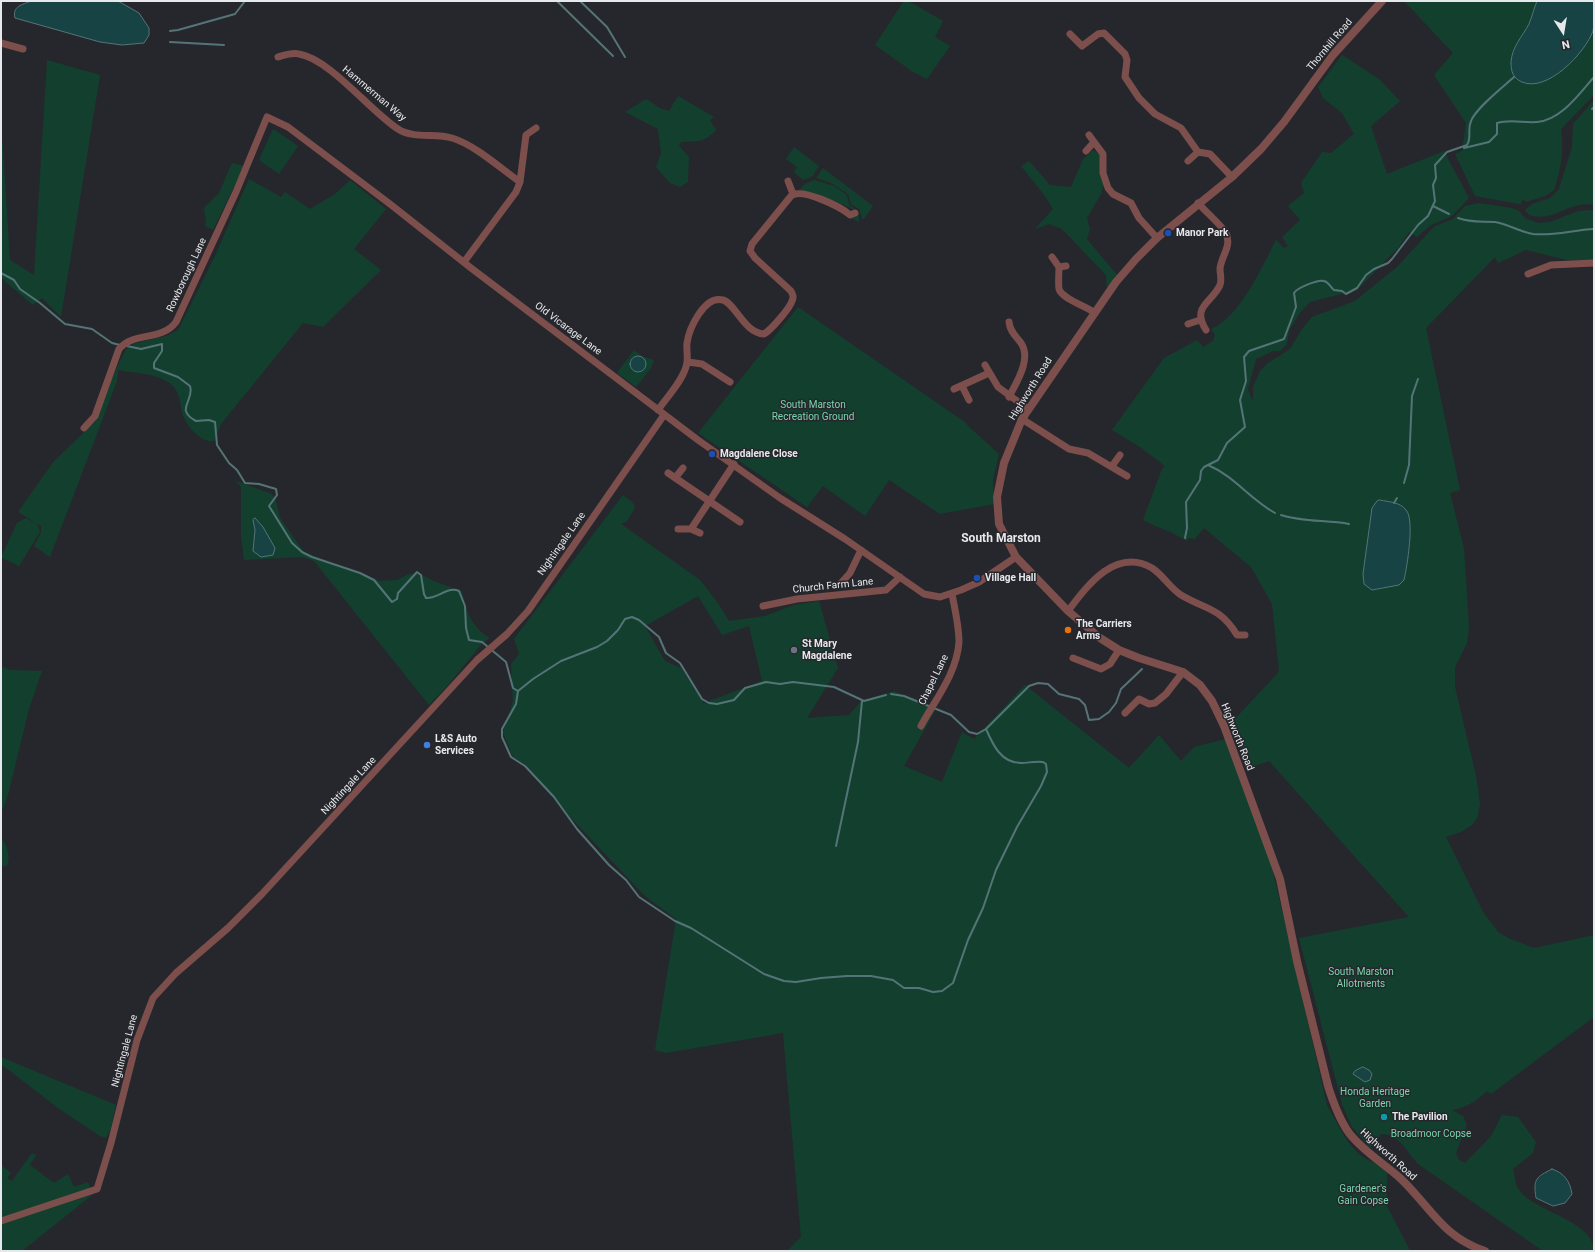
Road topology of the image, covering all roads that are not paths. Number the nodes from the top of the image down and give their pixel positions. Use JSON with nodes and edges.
{"nodes":[{"id":1,"x":1382,"y":1,"type":"edge"},
{"id":2,"x":1070,"y":34,"type":"dead end"},
{"id":3,"x":1,"y":43,"type":"edge"},
{"id":4,"x":23,"y":49,"type":"dead end"},
{"id":5,"x":278,"y":56,"type":"dead end"},
{"id":6,"x":1310,"y":85,"type":"joint"},
{"id":7,"x":267,"y":117,"type":"joint"},
{"id":8,"x":536,"y":128,"type":"dead end"},
{"id":9,"x":1088,"y":136,"type":"dead end"},
{"id":10,"x":1094,"y":142,"type":"junction"},
{"id":11,"x":1086,"y":151,"type":"dead end"},
{"id":12,"x":1198,"y":152,"type":"junction"},
{"id":13,"x":1188,"y":161,"type":"dead end"},
{"id":14,"x":1232,"y":177,"type":"junction"},
{"id":15,"x":788,"y":181,"type":"dead end"},
{"id":16,"x":520,"y":182,"type":"junction"},
{"id":17,"x":793,"y":194,"type":"junction"},
{"id":18,"x":1198,"y":203,"type":"junction"},
{"id":19,"x":855,"y":213,"type":"dead end"},
{"id":20,"x":1157,"y":238,"type":"junction"},
{"id":21,"x":1052,"y":257,"type":"dead end"},
{"id":22,"x":464,"y":262,"type":"junction"},
{"id":23,"x":1594,"y":263,"type":"edge"},
{"id":24,"x":1528,"y":274,"type":"dead end"},
{"id":25,"x":1095,"y":313,"type":"junction"},
{"id":26,"x":1200,"y":320,"type":"junction"},
{"id":27,"x":1188,"y":324,"type":"dead end"},
{"id":28,"x":1007,"y":328,"type":"dead end"},
{"id":29,"x":1206,"y":330,"type":"dead end"},
{"id":30,"x":688,"y":362,"type":"junction"},
{"id":31,"x":985,"y":365,"type":"dead end"},
{"id":32,"x":989,"y":373,"type":"junction"},
{"id":33,"x":730,"y":382,"type":"dead end"},
{"id":34,"x":962,"y":386,"type":"junction"},
{"id":35,"x":954,"y":389,"type":"dead end"},
{"id":36,"x":1009,"y":397,"type":"junction"},
{"id":37,"x":970,"y":400,"type":"dead end"},
{"id":38,"x":1028,"y":409,"type":"junction"},
{"id":39,"x":661,"y":413,"type":"junction"},
{"id":40,"x":1022,"y":419,"type":"junction"},
{"id":41,"x":84,"y":428,"type":"dead end"},
{"id":42,"x":1120,"y":455,"type":"dead end"},
{"id":43,"x":734,"y":464,"type":"junction"},
{"id":44,"x":1112,"y":466,"type":"junction"},
{"id":45,"x":683,"y":468,"type":"dead end"},
{"id":46,"x":668,"y":473,"type":"dead end"},
{"id":47,"x":1127,"y":476,"type":"dead end"},
{"id":48,"x":675,"y":478,"type":"junction"},
{"id":49,"x":709,"y":501,"type":"junction"},
{"id":50,"x":740,"y":522,"type":"dead end"},
{"id":51,"x":678,"y":528,"type":"dead end"},
{"id":52,"x":691,"y":528,"type":"junction"},
{"id":53,"x":700,"y":533,"type":"dead end"},
{"id":54,"x":861,"y":550,"type":"junction"},
{"id":55,"x":1016,"y":557,"type":"junction"},
{"id":56,"x":900,"y":577,"type":"junction"},
{"id":57,"x":841,"y":583,"type":"dead end"},
{"id":58,"x":952,"y":594,"type":"junction"},
{"id":59,"x":763,"y":606,"type":"dead end"},
{"id":60,"x":1068,"y":611,"type":"junction"},
{"id":61,"x":1245,"y":635,"type":"dead end"},
{"id":62,"x":1119,"y":650,"type":"junction"},
{"id":63,"x":1073,"y":658,"type":"dead end"},
{"id":64,"x":1183,"y":672,"type":"junction"},
{"id":65,"x":1125,"y":712,"type":"dead end"},
{"id":66,"x":921,"y":726,"type":"dead end"},
{"id":67,"x":1,"y":1221,"type":"edge"},
{"id":68,"x":1485,"y":1251,"type":"edge"}],
"edges":[{"from":1,"to":6,"type":"street","name":"Thornhill Road"},
{"from":2,"to":12,"type":"street"},
{"from":3,"to":4,"type":"street"},
{"from":5,"to":16,"type":"street","name":"Hammerman Way"},
{"from":6,"to":14,"type":"street","name":"Highworth Road"},
{"from":7,"to":22,"type":"street","name":"Old Vicarage Lane"},
{"from":7,"to":41,"type":"street","name":"Rowborough Lane"},
{"from":8,"to":16,"type":"street"},
{"from":9,"to":10,"type":"street"},
{"from":10,"to":11,"type":"street"},
{"from":10,"to":20,"type":"street"},
{"from":12,"to":13,"type":"street"},
{"from":12,"to":14,"type":"street"},
{"from":14,"to":18,"type":"street","name":"Highworth Road"},
{"from":15,"to":17,"type":"street"},
{"from":16,"to":22,"type":"street"},
{"from":17,"to":19,"type":"street"},
{"from":17,"to":30,"type":"street"},
{"from":18,"to":20,"type":"street","name":"Highworth Road"},
{"from":18,"to":26,"type":"street"},
{"from":20,"to":25,"type":"street","name":"Highworth Road"},
{"from":21,"to":25,"type":"street"},
{"from":22,"to":39,"type":"street","name":"Old Vicarage Lane"},
{"from":23,"to":24,"type":"street"},
{"from":25,"to":38,"type":"street","name":"Highworth Road"},
{"from":26,"to":27,"type":"street"},
{"from":26,"to":29,"type":"street"},
{"from":28,"to":36,"type":"street"},
{"from":30,"to":33,"type":"street"},
{"from":30,"to":39,"type":"street"},
{"from":31,"to":32,"type":"street"},
{"from":32,"to":34,"type":"street"},
{"from":32,"to":36,"type":"street"},
{"from":34,"to":35,"type":"street"},
{"from":34,"to":37,"type":"street"},
{"from":36,"to":38,"type":"street"},
{"from":38,"to":40,"type":"street","name":"Highworth Road"},
{"from":39,"to":43,"type":"street","name":"Old Vicarage Lane"},
{"from":39,"to":67,"type":"street","name":"Nightingale Lane"},
{"from":40,"to":44,"type":"street"},
{"from":40,"to":55,"type":"street","name":"Highworth Road"},
{"from":42,"to":44,"type":"street"},
{"from":43,"to":49,"type":"street"},
{"from":43,"to":54,"type":"street","name":"Old Vicarage Lane"},
{"from":44,"to":47,"type":"street"},
{"from":45,"to":48,"type":"street"},
{"from":46,"to":48,"type":"street"},
{"from":48,"to":49,"type":"street"},
{"from":49,"to":50,"type":"street"},
{"from":49,"to":52,"type":"street"},
{"from":51,"to":52,"type":"street"},
{"from":52,"to":53,"type":"street"},
{"from":54,"to":56,"type":"street","name":"Old Vicarage Lane"},
{"from":54,"to":57,"type":"street"},
{"from":55,"to":58,"type":"street","name":"Old Vicarage Lane"},
{"from":55,"to":60,"type":"street","name":"Highworth Road"},
{"from":56,"to":58,"type":"street","name":"Old Vicarage Lane"},
{"from":56,"to":59,"type":"street","name":"Church Farm Lane"},
{"from":58,"to":66,"type":"street","name":"Chapel Lane"},
{"from":60,"to":61,"type":"street"},
{"from":60,"to":62,"type":"street","name":"Highworth Road"},
{"from":62,"to":63,"type":"street"},
{"from":62,"to":64,"type":"street","name":"Highworth Road"},
{"from":64,"to":65,"type":"street"},
{"from":64,"to":68,"type":"street","name":"Highworth Road"}]}
